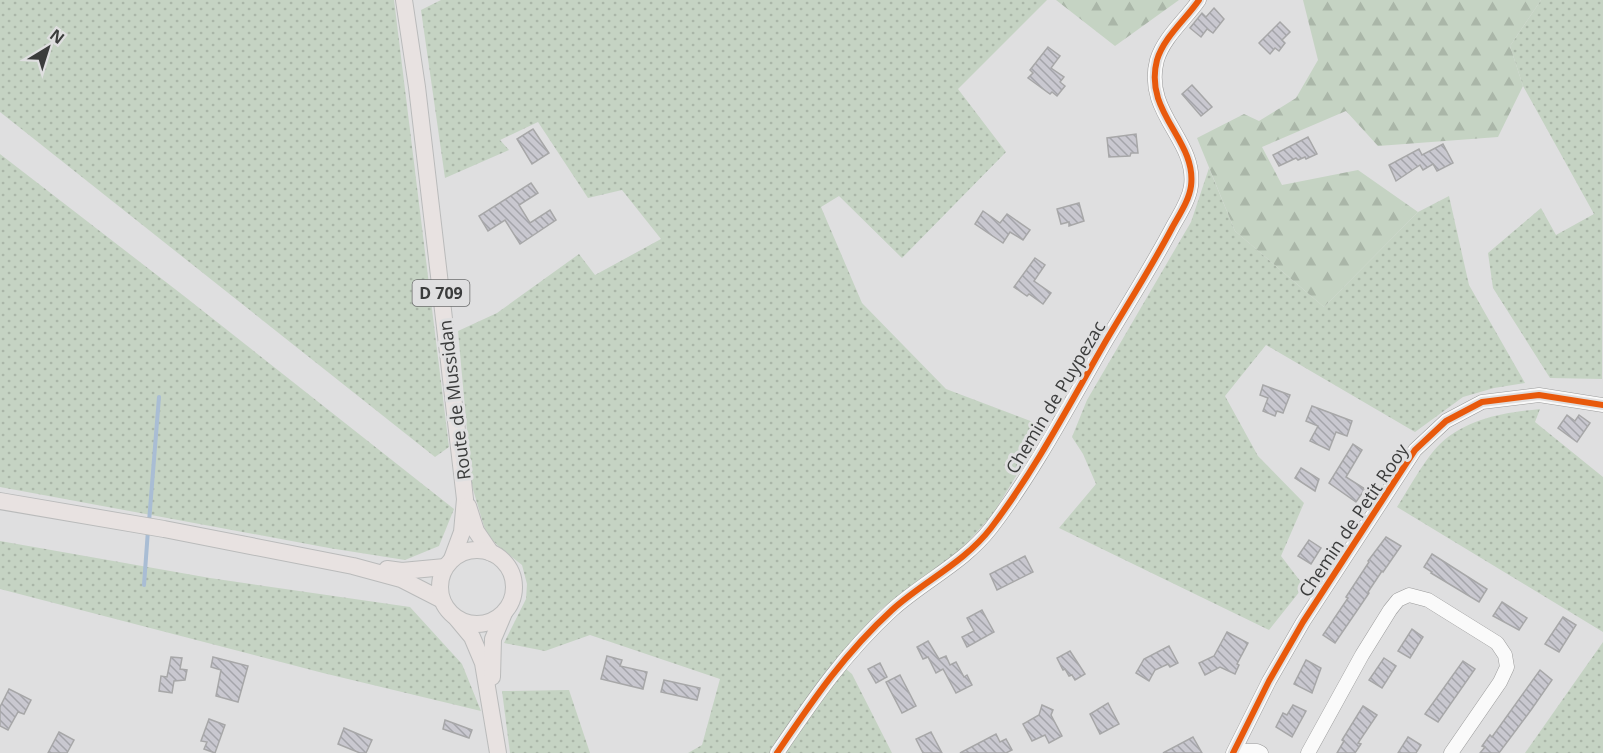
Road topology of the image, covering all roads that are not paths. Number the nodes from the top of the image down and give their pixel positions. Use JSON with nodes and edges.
{"nodes":[{"id":1,"x":404,"y":0,"type":"edge"},
{"id":2,"x":409,"y":0,"type":"edge"},
{"id":3,"x":1199,"y":0,"type":"edge"},
{"id":4,"x":417,"y":87,"type":"junction"},
{"id":5,"x":1603,"y":405,"type":"edge"},
{"id":6,"x":465,"y":499,"type":"junction"},
{"id":7,"x":0,"y":501,"type":"edge"},
{"id":8,"x":491,"y":553,"type":"junction"},
{"id":9,"x":449,"y":563,"type":"junction"},
{"id":10,"x":353,"y":566,"type":"junction"},
{"id":11,"x":442,"y":600,"type":"junction"},
{"id":12,"x":504,"y":613,"type":"junction"},
{"id":13,"x":457,"y":618,"type":"junction"},
{"id":14,"x":492,"y":711,"type":"junction"},
{"id":15,"x":1234,"y":752,"type":"edge"},
{"id":16,"x":498,"y":753,"type":"edge"},
{"id":17,"x":777,"y":753,"type":"edge"},
{"id":18,"x":1261,"y":753,"type":"edge"},
{"id":19,"x":1308,"y":753,"type":"edge"},
{"id":20,"x":1451,"y":753,"type":"edge"}],
"edges":[{"from":1,"to":4,"type":"main road","name":"Route de Mussidan","number":"D 709"},
{"from":2,"to":4,"type":"main road","name":"Route de Mussidan","number":"D 709"},
{"from":3,"to":17,"type":"street","name":"Chemin de Puypezac"},
{"from":4,"to":6,"type":"main road","name":"Route de Mussidan","number":"D 709"},
{"from":5,"to":15,"type":"street","name":"Chemin de Petit Rooy"},
{"from":6,"to":8,"type":"main road","name":"Route de Mussidan","number":"D 709"},
{"from":6,"to":9,"type":"main road","name":"Route de Mussidan","number":"D 709"},
{"from":7,"to":10,"type":"main road"},
{"from":8,"to":9,"type":"main road"},
{"from":8,"to":12,"type":"main road"},
{"from":9,"to":10,"type":"main road"},
{"from":9,"to":11,"type":"main road"},
{"from":10,"to":11,"type":"main road"},
{"from":11,"to":13,"type":"main road"},
{"from":12,"to":13,"type":"main road"},
{"from":12,"to":14,"type":"main road"},
{"from":13,"to":14,"type":"main road"},
{"from":14,"to":16,"type":"main road"},
{"from":15,"to":18,"type":"street"},
{"from":19,"to":20,"type":"street"}]}
